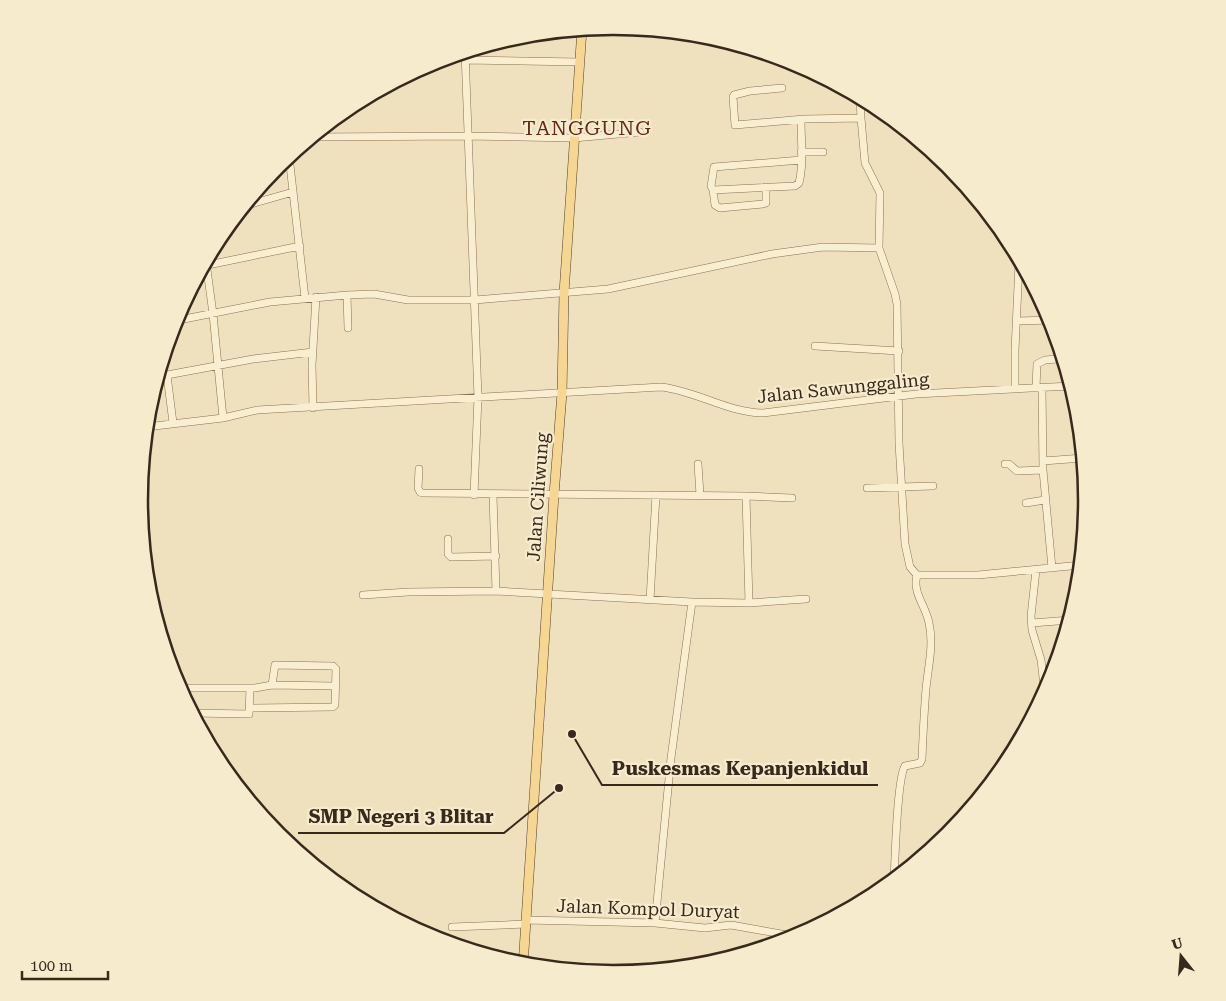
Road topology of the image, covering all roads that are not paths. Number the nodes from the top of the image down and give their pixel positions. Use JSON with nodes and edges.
{"nodes":[{"id":1,"x":581,"y":36,"type":"edge"},
{"id":2,"x":475,"y":57,"type":"edge"},
{"id":3,"x":465,"y":59,"type":"edge"},
{"id":4,"x":579,"y":62,"type":"junction"},
{"id":5,"x":782,"y":88,"type":"dead end"},
{"id":6,"x":860,"y":106,"type":"edge"},
{"id":7,"x":861,"y":118,"type":"junction"},
{"id":8,"x":801,"y":119,"type":"junction"},
{"id":9,"x":640,"y":132,"type":"dead end"},
{"id":10,"x":469,"y":136,"type":"junction"},
{"id":11,"x":323,"y":137,"type":"edge"},
{"id":12,"x":574,"y":138,"type":"junction"},
{"id":13,"x":801,"y":152,"type":"junction"},
{"id":14,"x":824,"y":152,"type":"dead end"},
{"id":15,"x":801,"y":160,"type":"junction"},
{"id":16,"x":290,"y":165,"type":"edge"},
{"id":17,"x":766,"y":188,"type":"junction"},
{"id":18,"x":713,"y":190,"type":"junction"},
{"id":19,"x":293,"y":192,"type":"junction"},
{"id":20,"x":256,"y":203,"type":"edge"},
{"id":21,"x":300,"y":246,"type":"junction"},
{"id":22,"x":879,"y":248,"type":"junction"},
{"id":23,"x":213,"y":263,"type":"edge"},
{"id":24,"x":1019,"y":273,"type":"edge"},
{"id":25,"x":207,"y":275,"type":"edge"},
{"id":26,"x":564,"y":293,"type":"junction"},
{"id":27,"x":347,"y":295,"type":"junction"},
{"id":28,"x":305,"y":298,"type":"junction"},
{"id":29,"x":316,"y":298,"type":"junction"},
{"id":30,"x":474,"y":300,"type":"junction"},
{"id":31,"x":213,"y":314,"type":"junction"},
{"id":32,"x":184,"y":319,"type":"edge"},
{"id":33,"x":1042,"y":320,"type":"edge"},
{"id":34,"x":1017,"y":321,"type":"junction"},
{"id":35,"x":348,"y":328,"type":"dead end"},
{"id":36,"x":815,"y":346,"type":"dead end"},
{"id":37,"x":899,"y":351,"type":"junction"},
{"id":38,"x":313,"y":352,"type":"junction"},
{"id":39,"x":1056,"y":359,"type":"edge"},
{"id":40,"x":218,"y":366,"type":"junction"},
{"id":41,"x":167,"y":375,"type":"joint"},
{"id":42,"x":1065,"y":386,"type":"edge"},
{"id":43,"x":1039,"y":388,"type":"junction"},
{"id":44,"x":1015,"y":389,"type":"junction"},
{"id":45,"x":562,"y":393,"type":"junction"},
{"id":46,"x":478,"y":397,"type":"junction"},
{"id":47,"x":899,"y":397,"type":"junction"},
{"id":48,"x":313,"y":408,"type":"junction"},
{"id":49,"x":222,"y":418,"type":"junction"},
{"id":50,"x":173,"y":423,"type":"junction"},
{"id":51,"x":153,"y":426,"type":"edge"},
{"id":52,"x":1077,"y":458,"type":"edge"},
{"id":53,"x":1042,"y":461,"type":"junction"},
{"id":54,"x":698,"y":464,"type":"dead end"},
{"id":55,"x":1005,"y":464,"type":"dead end"},
{"id":56,"x":419,"y":469,"type":"dead end"},
{"id":57,"x":1043,"y":470,"type":"junction"},
{"id":58,"x":933,"y":486,"type":"dead end"},
{"id":59,"x":867,"y":488,"type":"dead end"},
{"id":60,"x":902,"y":488,"type":"junction"},
{"id":61,"x":474,"y":495,"type":"junction"},
{"id":62,"x":493,"y":495,"type":"junction"},
{"id":63,"x":554,"y":495,"type":"junction"},
{"id":64,"x":656,"y":495,"type":"junction"},
{"id":65,"x":700,"y":495,"type":"junction"},
{"id":66,"x":746,"y":496,"type":"junction"},
{"id":67,"x":792,"y":498,"type":"dead end"},
{"id":68,"x":1045,"y":500,"type":"junction"},
{"id":69,"x":1026,"y":502,"type":"dead end"},
{"id":70,"x":448,"y":539,"type":"dead end"},
{"id":71,"x":496,"y":556,"type":"junction"},
{"id":72,"x":1074,"y":566,"type":"edge"},
{"id":73,"x":1052,"y":568,"type":"junction"},
{"id":74,"x":1036,"y":570,"type":"junction"},
{"id":75,"x":917,"y":575,"type":"junction"},
{"id":76,"x":496,"y":591,"type":"junction"},
{"id":77,"x":548,"y":593,"type":"junction"},
{"id":78,"x":362,"y":595,"type":"dead end"},
{"id":79,"x":806,"y":599,"type":"dead end"},
{"id":80,"x":650,"y":600,"type":"junction"},
{"id":81,"x":692,"y":602,"type":"junction"},
{"id":82,"x":749,"y":603,"type":"junction"},
{"id":83,"x":1063,"y":621,"type":"edge"},
{"id":84,"x":1032,"y":623,"type":"junction"},
{"id":85,"x":1043,"y":680,"type":"edge"},
{"id":86,"x":272,"y":685,"type":"junction"},
{"id":87,"x":335,"y":686,"type":"junction"},
{"id":88,"x":187,"y":688,"type":"edge"},
{"id":89,"x":253,"y":688,"type":"junction"},
{"id":90,"x":253,"y":708,"type":"junction"},
{"id":91,"x":200,"y":713,"type":"edge"},
{"id":92,"x":895,"y":871,"type":"edge"},
{"id":93,"x":526,"y":922,"type":"junction"},
{"id":94,"x":655,"y":923,"type":"junction"},
{"id":95,"x":452,"y":927,"type":"dead end"},
{"id":96,"x":782,"y":934,"type":"edge"},
{"id":97,"x":524,"y":957,"type":"edge"}],
"edges":[{"from":1,"to":4,"type":"main road","name":"Jalan Ciliwung"},
{"from":2,"to":4,"type":"street"},
{"from":3,"to":10,"type":"street"},
{"from":4,"to":12,"type":"main road","name":"Jalan Ciliwung"},
{"from":5,"to":8,"type":"street"},
{"from":6,"to":7,"type":"street"},
{"from":7,"to":8,"type":"street"},
{"from":7,"to":22,"type":"street"},
{"from":8,"to":13,"type":"street"},
{"from":9,"to":12,"type":"street"},
{"from":10,"to":11,"type":"street"},
{"from":10,"to":12,"type":"street"},
{"from":10,"to":30,"type":"street"},
{"from":12,"to":26,"type":"main road","name":"Jalan Ciliwung"},
{"from":13,"to":14,"type":"street"},
{"from":13,"to":15,"type":"street"},
{"from":15,"to":17,"type":"street"},
{"from":15,"to":18,"type":"street"},
{"from":16,"to":19,"type":"street"},
{"from":17,"to":18,"type":"street"},
{"from":17,"to":18,"type":"street"},
{"from":19,"to":20,"type":"street"},
{"from":19,"to":21,"type":"street"},
{"from":21,"to":23,"type":"street"},
{"from":21,"to":28,"type":"street"},
{"from":22,"to":26,"type":"street"},
{"from":22,"to":37,"type":"street"},
{"from":24,"to":34,"type":"street"},
{"from":25,"to":31,"type":"street"},
{"from":26,"to":30,"type":"street"},
{"from":26,"to":45,"type":"main road","name":"Jalan Ciliwung"},
{"from":27,"to":29,"type":"street"},
{"from":27,"to":30,"type":"street"},
{"from":27,"to":35,"type":"street"},
{"from":28,"to":29,"type":"street"},
{"from":28,"to":31,"type":"street"},
{"from":29,"to":38,"type":"street"},
{"from":30,"to":46,"type":"street"},
{"from":31,"to":32,"type":"street"},
{"from":31,"to":40,"type":"street"},
{"from":33,"to":34,"type":"street"},
{"from":34,"to":44,"type":"street"},
{"from":36,"to":37,"type":"street"},
{"from":37,"to":47,"type":"street"},
{"from":38,"to":40,"type":"street"},
{"from":38,"to":48,"type":"street"},
{"from":39,"to":43,"type":"street"},
{"from":40,"to":41,"type":"street"},
{"from":40,"to":49,"type":"street"},
{"from":41,"to":50,"type":"street"},
{"from":42,"to":43,"type":"street","name":"Jalan Sawunggaling"},
{"from":43,"to":44,"type":"street","name":"Jalan Sawunggaling"},
{"from":43,"to":53,"type":"street"},
{"from":44,"to":47,"type":"street","name":"Jalan Sawunggaling"},
{"from":45,"to":46,"type":"street","name":"Jalan Sawunggaling"},
{"from":45,"to":47,"type":"street","name":"Jalan Sawunggaling"},
{"from":45,"to":63,"type":"main road","name":"Jalan Ciliwung"},
{"from":46,"to":48,"type":"street","name":"Jalan Sawunggaling"},
{"from":46,"to":61,"type":"street"},
{"from":47,"to":60,"type":"street"},
{"from":48,"to":49,"type":"street","name":"Jalan Sawunggaling"},
{"from":49,"to":50,"type":"street","name":"Jalan Sawunggaling"},
{"from":50,"to":51,"type":"street","name":"Jalan Sawunggaling"},
{"from":52,"to":53,"type":"street"},
{"from":53,"to":57,"type":"street"},
{"from":54,"to":65,"type":"street"},
{"from":55,"to":57,"type":"street"},
{"from":56,"to":61,"type":"street"},
{"from":57,"to":68,"type":"street"},
{"from":58,"to":60,"type":"street"},
{"from":59,"to":60,"type":"street"},
{"from":60,"to":75,"type":"street"},
{"from":61,"to":62,"type":"street"},
{"from":62,"to":63,"type":"street"},
{"from":62,"to":71,"type":"street"},
{"from":63,"to":64,"type":"street"},
{"from":63,"to":77,"type":"main road","name":"Jalan Ciliwung"},
{"from":64,"to":65,"type":"street"},
{"from":64,"to":80,"type":"street"},
{"from":65,"to":66,"type":"street"},
{"from":66,"to":67,"type":"street"},
{"from":66,"to":82,"type":"street"},
{"from":68,"to":69,"type":"street"},
{"from":68,"to":73,"type":"street"},
{"from":70,"to":71,"type":"street"},
{"from":71,"to":76,"type":"street"},
{"from":72,"to":73,"type":"street"},
{"from":73,"to":74,"type":"street"},
{"from":74,"to":75,"type":"street"},
{"from":74,"to":84,"type":"street"},
{"from":75,"to":92,"type":"street"},
{"from":76,"to":77,"type":"street"},
{"from":76,"to":78,"type":"street"},
{"from":77,"to":80,"type":"street"},
{"from":77,"to":93,"type":"main road","name":"Jalan Ciliwung"},
{"from":79,"to":82,"type":"street"},
{"from":80,"to":81,"type":"street"},
{"from":81,"to":82,"type":"street"},
{"from":81,"to":94,"type":"street"},
{"from":83,"to":84,"type":"street"},
{"from":84,"to":85,"type":"street"},
{"from":86,"to":87,"type":"street"},
{"from":86,"to":87,"type":"street"},
{"from":86,"to":89,"type":"street"},
{"from":87,"to":90,"type":"street"},
{"from":88,"to":89,"type":"street"},
{"from":89,"to":90,"type":"street"},
{"from":90,"to":91,"type":"street"},
{"from":93,"to":94,"type":"street","name":"Jalan Kompol Duryat"},
{"from":93,"to":95,"type":"street","name":"Jalan Kompol Duryat"},
{"from":93,"to":97,"type":"main road","name":"Jalan Ciliwung"},
{"from":94,"to":96,"type":"street","name":"Jalan Kompol Duryat"}]}
